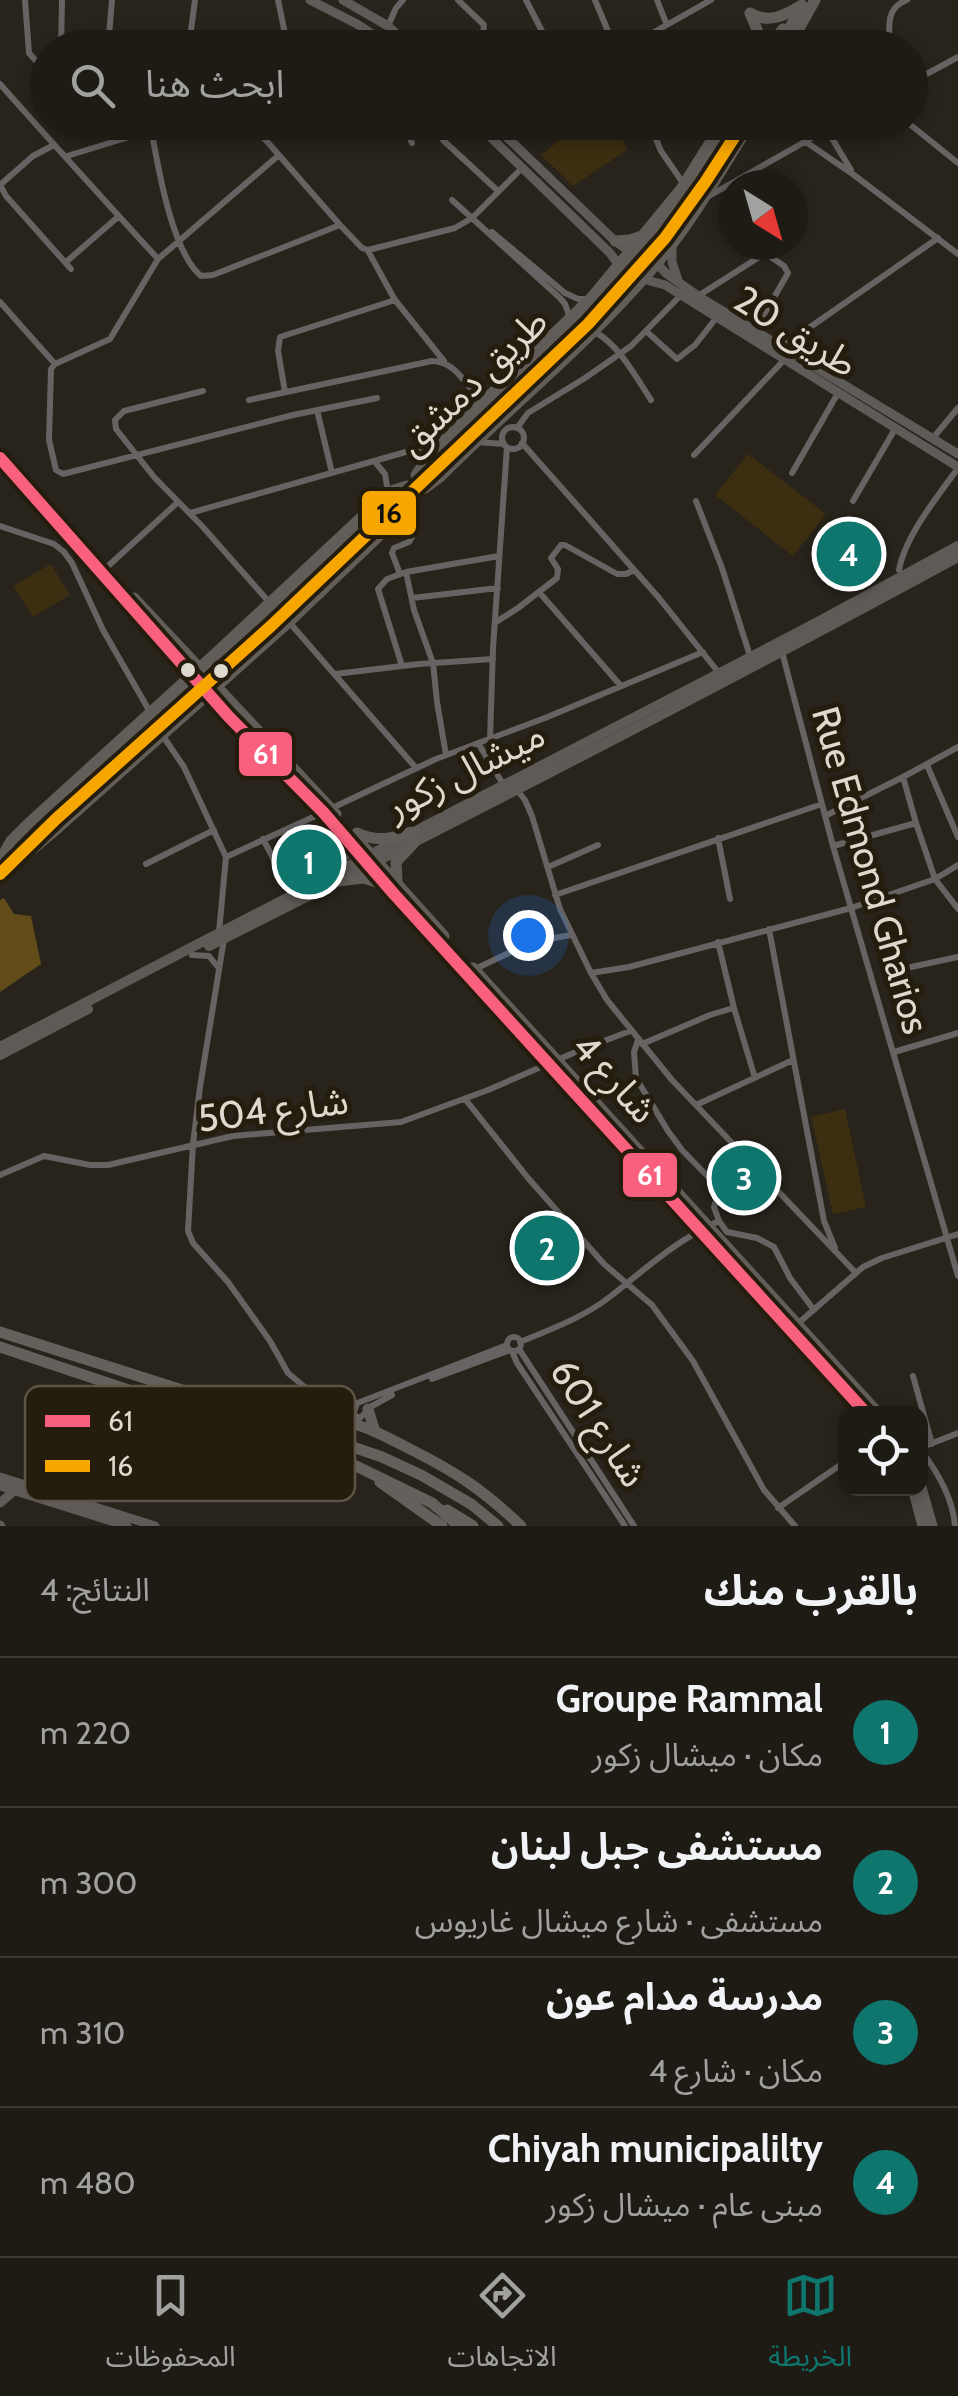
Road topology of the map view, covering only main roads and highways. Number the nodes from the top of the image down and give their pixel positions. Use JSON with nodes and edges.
{"nodes":[{"id":1,"x":310,"y":0,"type":"edge"},
{"id":2,"x":343,"y":0,"type":"edge"},
{"id":3,"x":811,"y":2,"type":"edge"},
{"id":4,"x":797,"y":23,"type":"junction"},
{"id":5,"x":366,"y":30,"type":"edge"},
{"id":6,"x":392,"y":30,"type":"edge"},
{"id":7,"x":757,"y":30,"type":"edge"},
{"id":8,"x":788,"y":30,"type":"edge"},
{"id":9,"x":792,"y":30,"type":"edge"},
{"id":10,"x":795,"y":30,"type":"edge"},
{"id":11,"x":493,"y":140,"type":"edge"},
{"id":12,"x":511,"y":140,"type":"edge"},
{"id":13,"x":712,"y":140,"type":"edge"},
{"id":14,"x":722,"y":140,"type":"edge"},
{"id":15,"x":735,"y":140,"type":"edge"},
{"id":16,"x":738,"y":140,"type":"edge"},
{"id":17,"x":646,"y":234,"type":"junction"},
{"id":18,"x":615,"y":241,"type":"junction"},
{"id":19,"x":673,"y":241,"type":"junction"},
{"id":20,"x":634,"y":249,"type":"junction"},
{"id":21,"x":656,"y":264,"type":"junction"},
{"id":22,"x":619,"y":266,"type":"junction"},
{"id":23,"x":664,"y":279,"type":"junction"},
{"id":24,"x":643,"y":280,"type":"junction"},
{"id":25,"x":679,"y":282,"type":"junction"},
{"id":26,"x":448,"y":446,"type":"junction"},
{"id":27,"x":0,"y":448,"type":"edge"},
{"id":28,"x":958,"y":454,"type":"edge"},
{"id":29,"x":0,"y":458,"type":"edge"},
{"id":30,"x":958,"y":467,"type":"edge"},
{"id":31,"x":411,"y":490,"type":"junction"},
{"id":32,"x":80,"y":542,"type":"junction"},
{"id":33,"x":958,"y":542,"type":"edge"},
{"id":34,"x":958,"y":557,"type":"edge"},
{"id":35,"x":958,"y":565,"type":"edge"},
{"id":36,"x":222,"y":647,"type":"junction"},
{"id":37,"x":780,"y":649,"type":"junction"},
{"id":38,"x":178,"y":652,"type":"junction"},
{"id":39,"x":242,"y":666,"type":"junction"},
{"id":40,"x":196,"y":671,"type":"junction"},
{"id":41,"x":179,"y":687,"type":"junction"},
{"id":42,"x":214,"y":691,"type":"junction"},
{"id":43,"x":162,"y":702,"type":"junction"},
{"id":44,"x":191,"y":710,"type":"junction"},
{"id":45,"x":235,"y":718,"type":"junction"},
{"id":46,"x":178,"y":722,"type":"junction"},
{"id":47,"x":54,"y":814,"type":"junction"},
{"id":48,"x":344,"y":829,"type":"junction"},
{"id":49,"x":414,"y":837,"type":"junction"},
{"id":50,"x":18,"y":857,"type":"junction"},
{"id":51,"x":1,"y":858,"type":"edge"},
{"id":52,"x":370,"y":859,"type":"junction"},
{"id":53,"x":0,"y":874,"type":"edge"},
{"id":54,"x":335,"y":878,"type":"junction"},
{"id":55,"x":398,"y":891,"type":"junction"},
{"id":56,"x":222,"y":936,"type":"junction"},
{"id":57,"x":0,"y":1047,"type":"edge"},
{"id":58,"x":0,"y":1055,"type":"edge"},
{"id":59,"x":794,"y":1327,"type":"junction"},
{"id":60,"x":0,"y":1332,"type":"edge"},
{"id":61,"x":0,"y":1347,"type":"edge"},
{"id":62,"x":117,"y":1386,"type":"edge"},
{"id":63,"x":169,"y":1386,"type":"edge"},
{"id":64,"x":861,"y":1406,"type":"edge"},
{"id":65,"x":871,"y":1406,"type":"edge"},
{"id":66,"x":362,"y":1407,"type":"road end"},
{"id":67,"x":355,"y":1425,"type":"edge"},
{"id":68,"x":375,"y":1432,"type":"junction"},
{"id":69,"x":355,"y":1449,"type":"edge"},
{"id":70,"x":356,"y":1466,"type":"joint"},
{"id":71,"x":1,"y":1481,"type":"edge"},
{"id":72,"x":25,"y":1488,"type":"edge"},
{"id":73,"x":14,"y":1491,"type":"junction"},
{"id":74,"x":25,"y":1495,"type":"edge"},
{"id":75,"x":914,"y":1496,"type":"edge"},
{"id":76,"x":923,"y":1496,"type":"edge"},
{"id":77,"x":43,"y":1501,"type":"edge"},
{"id":78,"x":69,"y":1501,"type":"edge"},
{"id":79,"x":496,"y":1502,"type":"junction"},
{"id":80,"x":0,"y":1504,"type":"edge"},
{"id":81,"x":459,"y":1521,"type":"edge"},
{"id":82,"x":107,"y":1523,"type":"edge"},
{"id":83,"x":127,"y":1526,"type":"edge"},
{"id":84,"x":155,"y":1526,"type":"edge"},
{"id":85,"x":442,"y":1526,"type":"edge"},
{"id":86,"x":473,"y":1526,"type":"edge"},
{"id":87,"x":498,"y":1526,"type":"edge"},
{"id":88,"x":522,"y":1526,"type":"edge"},
{"id":89,"x":923,"y":1526,"type":"edge"},
{"id":90,"x":932,"y":1526,"type":"edge"}],
"edges":[{"from":1,"to":5,"type":"main road"},
{"from":2,"to":6,"type":"main road"},
{"from":3,"to":4,"type":"highway"},
{"from":3,"to":7,"type":"highway"},
{"from":4,"to":8,"type":"highway"},
{"from":4,"to":9,"type":"highway"},
{"from":4,"to":10,"type":"highway"},
{"from":11,"to":22,"type":"main road","name":"طريق 20"},
{"from":12,"to":18,"type":"main road"},
{"from":13,"to":17,"type":"highway"},
{"from":14,"to":26,"type":"highway","name":"طريق دمشق","bridge":true},
{"from":15,"to":26,"type":"highway","name":"طريق دمشق","bridge":true},
{"from":16,"to":19,"type":"highway"},
{"from":17,"to":18,"type":"highway"},
{"from":17,"to":20,"type":"highway"},
{"from":18,"to":20,"type":"main road"},
{"from":19,"to":21,"type":"highway"},
{"from":19,"to":25,"type":"main road"},
{"from":20,"to":21,"type":"main road"},
{"from":20,"to":22,"type":"highway"},
{"from":21,"to":23,"type":"main road"},
{"from":21,"to":24,"type":"highway"},
{"from":22,"to":24,"type":"main road","name":"طريق 20"},
{"from":22,"to":26,"type":"highway"},
{"from":23,"to":24,"type":"main road","name":"طريق 20"},
{"from":23,"to":25,"type":"main road"},
{"from":23,"to":30,"type":"main road","name":"طريق 20"},
{"from":24,"to":31,"type":"highway"},
{"from":25,"to":28,"type":"main road"},
{"from":26,"to":31,"type":"highway","name":"طريق دمشق"},
{"from":26,"to":31,"type":"highway","name":"طريق دمشق"},
{"from":27,"to":32,"type":"highway"},
{"from":29,"to":32,"type":"highway"},
{"from":31,"to":36,"type":"highway"},
{"from":31,"to":39,"type":"highway"},
{"from":31,"to":47,"type":"highway","name":"طريق دمشق","bridge":true},
{"from":32,"to":38,"type":"highway"},
{"from":32,"to":38,"type":"highway"},
{"from":33,"to":37,"type":"main road","name":"ميشال زكور"},
{"from":33,"to":37,"type":"main road"},
{"from":34,"to":37,"type":"main road","name":"ميشال زكور"},
{"from":35,"to":37,"type":"main road"},
{"from":36,"to":38,"type":"highway"},
{"from":36,"to":39,"type":"highway"},
{"from":36,"to":40,"type":"highway"},
{"from":37,"to":49,"type":"main road","name":"ميشال زكور"},
{"from":37,"to":49,"type":"main road","name":"ميشال زكور"},
{"from":38,"to":40,"type":"highway"},
{"from":38,"to":41,"type":"highway"},
{"from":39,"to":42,"type":"highway"},
{"from":39,"to":45,"type":"highway"},
{"from":40,"to":41,"type":"highway"},
{"from":40,"to":42,"type":"highway"},
{"from":41,"to":43,"type":"highway"},
{"from":42,"to":44,"type":"highway"},
{"from":42,"to":45,"type":"highway"},
{"from":43,"to":46,"type":"highway"},
{"from":43,"to":51,"type":"highway"},
{"from":44,"to":45,"type":"highway"},
{"from":44,"to":46,"type":"highway"},
{"from":45,"to":48,"type":"highway","name":"شارع 4"},
{"from":46,"to":50,"type":"highway"},
{"from":47,"to":50,"type":"highway","name":"طريق دمشق"},
{"from":47,"to":51,"type":"highway","name":"طريق دمشق"},
{"from":48,"to":49,"type":"highway"},
{"from":48,"to":52,"type":"highway","name":"شارع 4"},
{"from":48,"to":54,"type":"highway"},
{"from":49,"to":52,"type":"main road","name":"ميشال زكور"},
{"from":49,"to":55,"type":"highway"},
{"from":50,"to":53,"type":"highway","name":"طريق دمشق"},
{"from":52,"to":54,"type":"main road","name":"ميشال زكور"},
{"from":52,"to":55,"type":"highway","name":"شارع 4"},
{"from":54,"to":55,"type":"highway"},
{"from":54,"to":56,"type":"main road","name":"ميشال زكور"},
{"from":54,"to":56,"type":"main road","name":"ميشال زكور"},
{"from":55,"to":59,"type":"highway","name":"شارع 4"},
{"from":56,"to":57,"type":"main road","name":"ميشال زكور"},
{"from":56,"to":58,"type":"main road","name":"ميشال زكور"},
{"from":59,"to":64,"type":"highway","name":"شارع 4"},
{"from":59,"to":65,"type":"highway","name":"شارع 4"},
{"from":60,"to":63,"type":"highway"},
{"from":61,"to":62,"type":"highway"},
{"from":66,"to":68,"type":"highway"},
{"from":67,"to":68,"type":"highway"},
{"from":68,"to":79,"type":"highway"},
{"from":69,"to":87,"type":"highway","bridge":true},
{"from":70,"to":81,"type":"highway"},
{"from":70,"to":85,"type":"highway"},
{"from":71,"to":72,"type":"main road"},
{"from":71,"to":73,"type":"main road"},
{"from":73,"to":74,"type":"main road"},
{"from":73,"to":80,"type":"main road"},
{"from":75,"to":89,"type":"highway"},
{"from":76,"to":90,"type":"highway"},
{"from":77,"to":82,"type":"main road"},
{"from":78,"to":84,"type":"main road"},
{"from":79,"to":87,"type":"highway"},
{"from":79,"to":88,"type":"highway"},
{"from":81,"to":86,"type":"highway"},
{"from":82,"to":83,"type":"main road"}]}
